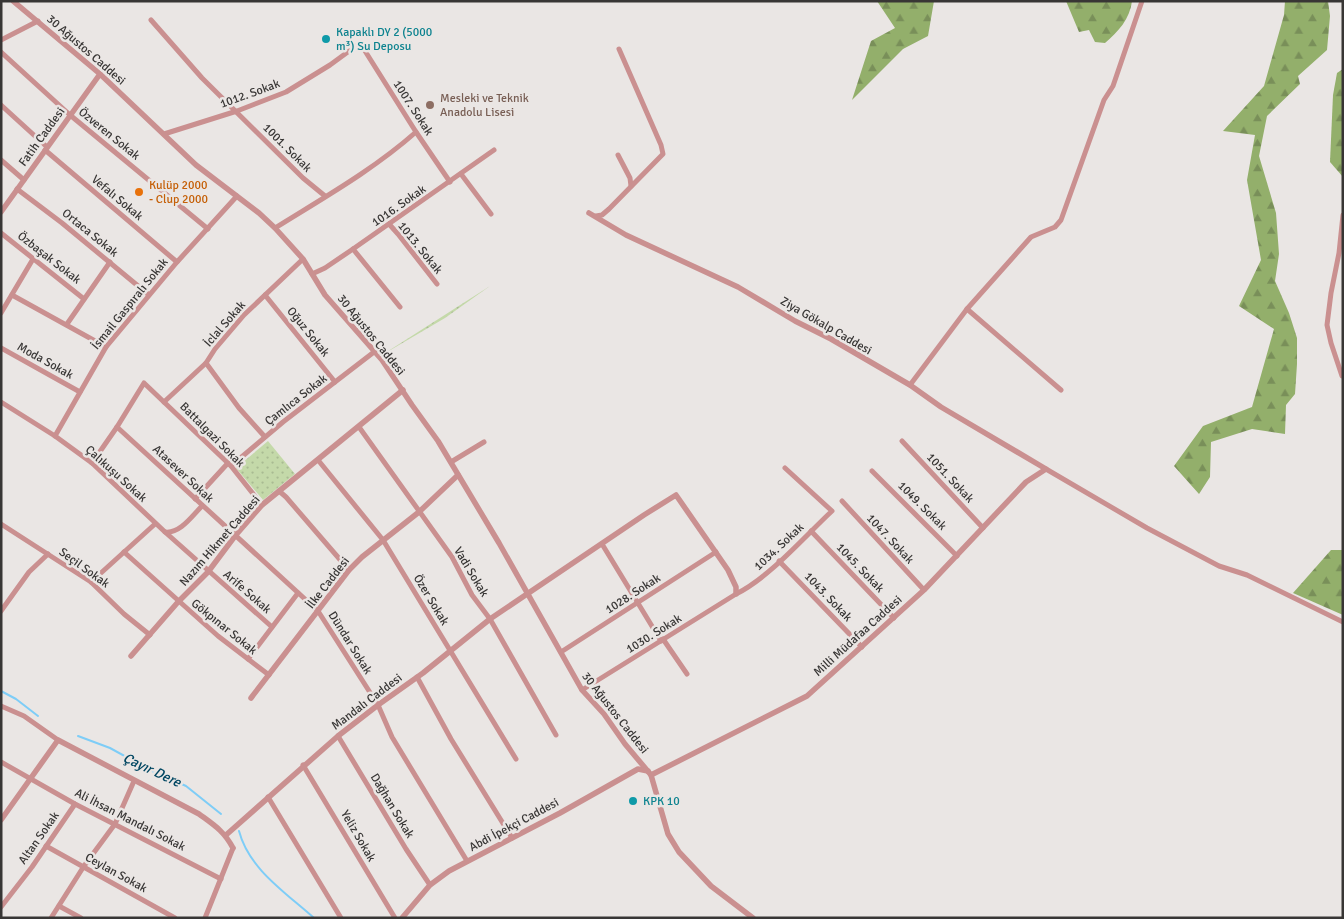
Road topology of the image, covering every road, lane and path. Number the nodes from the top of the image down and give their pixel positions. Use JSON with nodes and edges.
{"nodes":[{"id":1,"x":13,"y":1,"type":"edge"},
{"id":2,"x":1142,"y":1,"type":"edge"},
{"id":3,"x":151,"y":20,"type":"dead end"},
{"id":4,"x":38,"y":21,"type":"junction"},
{"id":5,"x":1,"y":40,"type":"edge"},
{"id":6,"x":360,"y":43,"type":"joint"},
{"id":7,"x":619,"y":50,"type":"dead end"},
{"id":8,"x":1,"y":52,"type":"edge"},
{"id":9,"x":100,"y":74,"type":"junction"},
{"id":10,"x":1,"y":105,"type":"edge"},
{"id":11,"x":237,"y":111,"type":"junction"},
{"id":12,"x":70,"y":115,"type":"junction"},
{"id":13,"x":416,"y":132,"type":"junction"},
{"id":14,"x":164,"y":134,"type":"junction"},
{"id":15,"x":46,"y":148,"type":"junction"},
{"id":16,"x":494,"y":150,"type":"dead end"},
{"id":17,"x":618,"y":155,"type":"dead end"},
{"id":18,"x":1,"y":160,"type":"edge"},
{"id":19,"x":461,"y":174,"type":"junction"},
{"id":20,"x":24,"y":180,"type":"junction"},
{"id":21,"x":450,"y":182,"type":"junction"},
{"id":22,"x":630,"y":186,"type":"junction"},
{"id":23,"x":17,"y":189,"type":"junction"},
{"id":24,"x":237,"y":196,"type":"junction"},
{"id":25,"x":325,"y":196,"type":"junction"},
{"id":26,"x":1,"y":212,"type":"edge"},
{"id":27,"x":590,"y":213,"type":"dead end"},
{"id":28,"x":491,"y":214,"type":"dead end"},
{"id":29,"x":1343,"y":215,"type":"edge"},
{"id":30,"x":596,"y":216,"type":"junction"},
{"id":31,"x":389,"y":224,"type":"junction"},
{"id":32,"x":275,"y":228,"type":"junction"},
{"id":33,"x":208,"y":229,"type":"junction"},
{"id":34,"x":1,"y":234,"type":"edge"},
{"id":35,"x":353,"y":249,"type":"junction"},
{"id":36,"x":33,"y":259,"type":"junction"},
{"id":37,"x":303,"y":259,"type":"junction"},
{"id":38,"x":110,"y":262,"type":"junction"},
{"id":39,"x":176,"y":262,"type":"junction"},
{"id":40,"x":312,"y":274,"type":"junction"},
{"id":41,"x":437,"y":284,"type":"dead end"},
{"id":42,"x":12,"y":295,"type":"junction"},
{"id":43,"x":149,"y":295,"type":"junction"},
{"id":44,"x":265,"y":295,"type":"junction"},
{"id":45,"x":84,"y":299,"type":"junction"},
{"id":46,"x":400,"y":307,"type":"dead end"},
{"id":47,"x":967,"y":309,"type":"junction"},
{"id":48,"x":1,"y":313,"type":"edge"},
{"id":49,"x":67,"y":324,"type":"junction"},
{"id":50,"x":106,"y":347,"type":"junction"},
{"id":51,"x":1,"y":348,"type":"edge"},
{"id":52,"x":374,"y":352,"type":"junction"},
{"id":53,"x":206,"y":363,"type":"junction"},
{"id":54,"x":1342,"y":376,"type":"dead end"},
{"id":55,"x":335,"y":382,"type":"junction"},
{"id":56,"x":910,"y":385,"type":"junction"},
{"id":57,"x":403,"y":390,"type":"junction"},
{"id":58,"x":1062,"y":390,"type":"dead end"},
{"id":59,"x":80,"y":392,"type":"junction"},
{"id":60,"x":1,"y":402,"type":"edge"},
{"id":61,"x":164,"y":402,"type":"junction"},
{"id":62,"x":358,"y":427,"type":"junction"},
{"id":63,"x":117,"y":428,"type":"junction"},
{"id":64,"x":55,"y":436,"type":"junction"},
{"id":65,"x":265,"y":437,"type":"junction"},
{"id":66,"x":902,"y":441,"type":"dead end"},
{"id":67,"x":484,"y":442,"type":"dead end"},
{"id":68,"x":318,"y":460,"type":"junction"},
{"id":69,"x":451,"y":462,"type":"junction"},
{"id":70,"x":92,"y":464,"type":"junction"},
{"id":71,"x":230,"y":464,"type":"junction"},
{"id":72,"x":785,"y":468,"type":"dead end"},
{"id":73,"x":1046,"y":469,"type":"junction"},
{"id":74,"x":872,"y":471,"type":"dead end"},
{"id":75,"x":458,"y":475,"type":"junction"},
{"id":76,"x":279,"y":491,"type":"junction"},
{"id":77,"x":195,"y":499,"type":"junction"},
{"id":78,"x":842,"y":501,"type":"dead end"},
{"id":79,"x":262,"y":505,"type":"junction"},
{"id":80,"x":202,"y":506,"type":"junction"},
{"id":81,"x":419,"y":512,"type":"junction"},
{"id":82,"x":1,"y":524,"type":"edge"},
{"id":83,"x":156,"y":524,"type":"junction"},
{"id":84,"x":983,"y":528,"type":"junction"},
{"id":85,"x":811,"y":531,"type":"junction"},
{"id":86,"x":165,"y":532,"type":"junction"},
{"id":87,"x":235,"y":536,"type":"junction"},
{"id":88,"x":383,"y":540,"type":"junction"},
{"id":89,"x":602,"y":544,"type":"junction"},
{"id":90,"x":124,"y":552,"type":"junction"},
{"id":91,"x":716,"y":552,"type":"junction"},
{"id":92,"x":48,"y":554,"type":"junction"},
{"id":93,"x":957,"y":556,"type":"junction"},
{"id":94,"x":779,"y":561,"type":"junction"},
{"id":95,"x":349,"y":570,"type":"junction"},
{"id":96,"x":208,"y":572,"type":"junction"},
{"id":97,"x":91,"y":582,"type":"junction"},
{"id":98,"x":924,"y":590,"type":"junction"},
{"id":99,"x":298,"y":593,"type":"junction"},
{"id":100,"x":736,"y":594,"type":"junction"},
{"id":101,"x":528,"y":595,"type":"junction"},
{"id":102,"x":178,"y":602,"type":"junction"},
{"id":103,"x":638,"y":604,"type":"junction"},
{"id":104,"x":1,"y":611,"type":"edge"},
{"id":105,"x":318,"y":611,"type":"junction"},
{"id":106,"x":894,"y":618,"type":"junction"},
{"id":107,"x":490,"y":619,"type":"junction"},
{"id":108,"x":1343,"y":622,"type":"edge"},
{"id":109,"x":272,"y":627,"type":"junction"},
{"id":110,"x":150,"y":635,"type":"junction"},
{"id":111,"x":662,"y":640,"type":"junction"},
{"id":112,"x":862,"y":647,"type":"junction"},
{"id":113,"x":451,"y":651,"type":"junction"},
{"id":114,"x":560,"y":652,"type":"junction"},
{"id":115,"x":131,"y":656,"type":"dead end"},
{"id":116,"x":248,"y":659,"type":"junction"},
{"id":117,"x":687,"y":674,"type":"dead end"},
{"id":118,"x":269,"y":675,"type":"junction"},
{"id":119,"x":417,"y":677,"type":"junction"},
{"id":120,"x":582,"y":690,"type":"junction"},
{"id":121,"x":251,"y":698,"type":"dead end"},
{"id":122,"x":378,"y":705,"type":"junction"},
{"id":123,"x":1,"y":706,"type":"edge"},
{"id":124,"x":556,"y":735,"type":"dead end"},
{"id":125,"x":338,"y":736,"type":"junction"},
{"id":126,"x":58,"y":740,"type":"junction"},
{"id":127,"x":516,"y":759,"type":"dead end"},
{"id":128,"x":1,"y":762,"type":"edge"},
{"id":129,"x":304,"y":765,"type":"junction"},
{"id":130,"x":650,"y":773,"type":"junction"},
{"id":131,"x":30,"y":778,"type":"junction"},
{"id":132,"x":134,"y":781,"type":"junction"},
{"id":133,"x":268,"y":797,"type":"junction"},
{"id":134,"x":75,"y":804,"type":"junction"},
{"id":135,"x":4,"y":812,"type":"edge"},
{"id":136,"x":1,"y":820,"type":"edge"},
{"id":137,"x":114,"y":824,"type":"junction"},
{"id":138,"x":226,"y":835,"type":"junction"},
{"id":139,"x":512,"y":838,"type":"junction"},
{"id":140,"x":46,"y":846,"type":"junction"},
{"id":141,"x":233,"y":848,"type":"joint"},
{"id":142,"x":467,"y":861,"type":"junction"},
{"id":143,"x":84,"y":866,"type":"junction"},
{"id":144,"x":221,"y":879,"type":"junction"},
{"id":145,"x":430,"y":885,"type":"junction"},
{"id":146,"x":59,"y":906,"type":"junction"},
{"id":147,"x":1,"y":907,"type":"edge"},
{"id":148,"x":746,"y":915,"type":"edge"},
{"id":149,"x":52,"y":918,"type":"edge"},
{"id":150,"x":81,"y":918,"type":"edge"},
{"id":151,"x":175,"y":918,"type":"edge"},
{"id":152,"x":205,"y":918,"type":"edge"},
{"id":153,"x":341,"y":918,"type":"edge"},
{"id":154,"x":395,"y":918,"type":"edge"},
{"id":155,"x":402,"y":918,"type":"edge"},
{"id":156,"x":753,"y":918,"type":"edge"}],
"edges":[{"from":1,"to":4,"type":"street","name":"30 Ağustos Caddesi"},
{"from":2,"to":47,"type":"street"},
{"from":3,"to":11,"type":"street","name":"1001. Sokak"},
{"from":4,"to":5,"type":"street"},
{"from":4,"to":9,"type":"street","name":"30 Ağustos Caddesi"},
{"from":6,"to":11,"type":"street","name":"1012. Sokak"},
{"from":6,"to":13,"type":"street","name":"1007. Sokak"},
{"from":7,"to":22,"type":"street"},
{"from":8,"to":12,"type":"street","name":"Özveren Sokak"},
{"from":9,"to":12,"type":"street","name":"Fatih Caddesi"},
{"from":9,"to":14,"type":"street","name":"30 Ağustos Caddesi"},
{"from":10,"to":15,"type":"street","name":"Vefalı Sokak"},
{"from":11,"to":14,"type":"street","name":"1012. Sokak"},
{"from":11,"to":25,"type":"street","name":"1001. Sokak"},
{"from":12,"to":15,"type":"street","name":"Fatih Caddesi"},
{"from":12,"to":33,"type":"street","name":"Özveren Sokak"},
{"from":13,"to":21,"type":"street","name":"1007. Sokak"},
{"from":13,"to":25,"type":"street"},
{"from":14,"to":24,"type":"street","name":"30 Ağustos Caddesi"},
{"from":15,"to":20,"type":"street","name":"Fatih Caddesi"},
{"from":15,"to":39,"type":"street","name":"Vefalı Sokak"},
{"from":16,"to":19,"type":"street","name":"1016. Sokak"},
{"from":17,"to":22,"type":"street"},
{"from":18,"to":20,"type":"street"},
{"from":19,"to":21,"type":"street","name":"1016. Sokak"},
{"from":19,"to":28,"type":"street"},
{"from":20,"to":23,"type":"street","name":"Fatih Caddesi"},
{"from":21,"to":31,"type":"street","name":"1016. Sokak"},
{"from":22,"to":30,"type":"street"},
{"from":23,"to":26,"type":"street","name":"Fatih Caddesi"},
{"from":23,"to":38,"type":"street","name":"Ortaca Sokak"},
{"from":24,"to":32,"type":"street","name":"30 Ağustos Caddesi"},
{"from":24,"to":33,"type":"street","name":"İsmail Gaspıralı Sokak"},
{"from":25,"to":32,"type":"street"},
{"from":27,"to":30,"type":"street","name":"Ziya Gökalp Caddesi"},
{"from":29,"to":54,"type":"street"},
{"from":30,"to":56,"type":"street","name":"Ziya Gökalp Caddesi"},
{"from":31,"to":35,"type":"street","name":"1016. Sokak"},
{"from":31,"to":41,"type":"street","name":"1013. Sokak"},
{"from":32,"to":37,"type":"street","name":"30 Ağustos Caddesi"},
{"from":33,"to":39,"type":"street","name":"İsmail Gaspıralı Sokak"},
{"from":34,"to":36,"type":"street","name":"Özbaşak Sokak"},
{"from":35,"to":40,"type":"street","name":"1016. Sokak"},
{"from":35,"to":46,"type":"street"},
{"from":36,"to":42,"type":"street"},
{"from":36,"to":45,"type":"street","name":"Özbaşak Sokak"},
{"from":37,"to":40,"type":"street","name":"30 Ağustos Caddesi"},
{"from":37,"to":44,"type":"street","name":"İclal Sokak"},
{"from":38,"to":43,"type":"street","name":"Ortaca Sokak"},
{"from":38,"to":45,"type":"street"},
{"from":39,"to":43,"type":"street","name":"İsmail Gaspıralı Sokak"},
{"from":40,"to":52,"type":"street","name":"30 Ağustos Caddesi"},
{"from":42,"to":48,"type":"street"},
{"from":42,"to":49,"type":"street"},
{"from":43,"to":50,"type":"street","name":"İsmail Gaspıralı Sokak"},
{"from":44,"to":53,"type":"street","name":"İclal Sokak"},
{"from":44,"to":55,"type":"street","name":"Oğuz Sokak"},
{"from":45,"to":49,"type":"street"},
{"from":47,"to":56,"type":"street"},
{"from":47,"to":58,"type":"street"},
{"from":49,"to":50,"type":"street"},
{"from":50,"to":59,"type":"street","name":"İsmail Gaspıralı Sokak"},
{"from":51,"to":59,"type":"street","name":"Moda Sokak"},
{"from":52,"to":55,"type":"street","name":"Çamlıca Sokak"},
{"from":52,"to":57,"type":"street","name":"30 Ağustos Caddesi"},
{"from":53,"to":61,"type":"street","name":"İclal Sokak"},
{"from":53,"to":65,"type":"street"},
{"from":55,"to":65,"type":"street","name":"Çamlıca Sokak"},
{"from":56,"to":73,"type":"street","name":"Ziya Gökalp Caddesi"},
{"from":57,"to":62,"type":"street","name":"Nazım Hikmet Caddesi"},
{"from":57,"to":69,"type":"street","name":"30 Ağustos Caddesi"},
{"from":59,"to":64,"type":"street","name":"İsmail Gaspıralı Sokak"},
{"from":60,"to":64,"type":"street","name":"Çalıkuşu Sokak"},
{"from":61,"to":63,"type":"street","name":"Battalgazi Sokak"},
{"from":61,"to":71,"type":"street","name":"Battalgazi Sokak"},
{"from":62,"to":68,"type":"street","name":"Nazım Hikmet Caddesi"},
{"from":62,"to":81,"type":"street","name":"Vadi Sokak"},
{"from":63,"to":70,"type":"street"},
{"from":63,"to":77,"type":"street","name":"Atasever Sokak"},
{"from":64,"to":70,"type":"street","name":"Çalıkuşu Sokak"},
{"from":65,"to":71,"type":"street","name":"Çamlıca Sokak"},
{"from":66,"to":84,"type":"street","name":"1051. Sokak"},
{"from":67,"to":69,"type":"street"},
{"from":68,"to":76,"type":"street","name":"Nazım Hikmet Caddesi"},
{"from":68,"to":88,"type":"street","name":"Özer Sokak"},
{"from":69,"to":75,"type":"street","name":"30 Ağustos Caddesi"},
{"from":70,"to":83,"type":"street","name":"Çalıkuşu Sokak"},
{"from":71,"to":77,"type":"street","name":"Çamlıca Sokak"},
{"from":71,"to":79,"type":"street","name":"Battalgazi Sokak"},
{"from":72,"to":85,"type":"street","name":"1034. Sokak"},
{"from":73,"to":84,"type":"street","name":"Milli Müdafaa Caddesi"},
{"from":73,"to":108,"type":"street"},
{"from":74,"to":93,"type":"street","name":"1049. Sokak"},
{"from":75,"to":81,"type":"street","name":"İlke Caddesi"},
{"from":75,"to":101,"type":"street","name":"30 Ağustos Caddesi"},
{"from":76,"to":79,"type":"street","name":"Nazım Hikmet Caddesi"},
{"from":76,"to":95,"type":"street"},
{"from":77,"to":80,"type":"street","name":"Atasever Sokak"},
{"from":78,"to":98,"type":"street","name":"1047. Sokak"},
{"from":79,"to":87,"type":"street","name":"Nazım Hikmet Caddesi"},
{"from":80,"to":86,"type":"street"},
{"from":80,"to":87,"type":"street","name":"Atasever Sokak"},
{"from":81,"to":88,"type":"street","name":"İlke Caddesi"},
{"from":81,"to":107,"type":"street","name":"Vadi Sokak"},
{"from":82,"to":92,"type":"street","name":"Seçil Sokak"},
{"from":83,"to":86,"type":"street","name":"Çalıkuşu Sokak"},
{"from":83,"to":90,"type":"street"},
{"from":84,"to":93,"type":"street","name":"Milli Müdafaa Caddesi"},
{"from":85,"to":94,"type":"street","name":"1034. Sokak"},
{"from":85,"to":106,"type":"street","name":"1045. Sokak"},
{"from":86,"to":96,"type":"street","name":"Çalıkuşu Sokak"},
{"from":87,"to":96,"type":"street","name":"Nazım Hikmet Caddesi"},
{"from":87,"to":99,"type":"street","name":"Dündar Sokak"},
{"from":88,"to":95,"type":"street","name":"İlke Caddesi"},
{"from":88,"to":113,"type":"street","name":"Özer Sokak"},
{"from":89,"to":91,"type":"street","name":"Mandalı Caddesi"},
{"from":89,"to":101,"type":"street","name":"Mandalı Caddesi"},
{"from":89,"to":103,"type":"street"},
{"from":90,"to":97,"type":"street"},
{"from":90,"to":102,"type":"street","name":"Gökpınar Sokak"},
{"from":91,"to":100,"type":"street"},
{"from":91,"to":103,"type":"street","name":"1028. Sokak"},
{"from":92,"to":97,"type":"street","name":"Seçil Sokak"},
{"from":92,"to":104,"type":"street"},
{"from":93,"to":98,"type":"street","name":"Milli Müdafaa Caddesi"},
{"from":94,"to":100,"type":"street","name":"1034. Sokak"},
{"from":94,"to":112,"type":"street","name":"1043. Sokak"},
{"from":95,"to":105,"type":"street","name":"İlke Caddesi"},
{"from":96,"to":102,"type":"street","name":"Nazım Hikmet Caddesi"},
{"from":96,"to":109,"type":"street","name":"Arife Sokak"},
{"from":97,"to":110,"type":"street","name":"Seçil Sokak"},
{"from":98,"to":106,"type":"street","name":"Milli Müdafaa Caddesi"},
{"from":99,"to":105,"type":"street","name":"Dündar Sokak"},
{"from":99,"to":109,"type":"street"},
{"from":100,"to":111,"type":"street","name":"1030. Sokak"},
{"from":101,"to":107,"type":"street","name":"Mandalı Caddesi"},
{"from":101,"to":114,"type":"street","name":"30 Ağustos Caddesi"},
{"from":102,"to":110,"type":"street","name":"Nazım Hikmet Caddesi"},
{"from":102,"to":116,"type":"street","name":"Gökpınar Sokak"},
{"from":103,"to":111,"type":"street"},
{"from":103,"to":114,"type":"street","name":"1028. Sokak"},
{"from":105,"to":118,"type":"street","name":"İlke Caddesi"},
{"from":105,"to":122,"type":"street","name":"Dündar Sokak"},
{"from":106,"to":112,"type":"street","name":"Milli Müdafaa Caddesi"},
{"from":107,"to":113,"type":"street","name":"Mandalı Caddesi"},
{"from":107,"to":124,"type":"street","name":"Vadi Sokak"},
{"from":109,"to":116,"type":"street"},
{"from":110,"to":115,"type":"street","name":"Nazım Hikmet Caddesi"},
{"from":111,"to":117,"type":"street"},
{"from":111,"to":120,"type":"street","name":"1030. Sokak"},
{"from":112,"to":130,"type":"street","name":"Milli Müdafaa Caddesi"},
{"from":113,"to":119,"type":"street","name":"Mandalı Caddesi"},
{"from":113,"to":127,"type":"street","name":"Özer Sokak"},
{"from":114,"to":120,"type":"street","name":"30 Ağustos Caddesi"},
{"from":116,"to":118,"type":"street","name":"Gökpınar Sokak"},
{"from":118,"to":121,"type":"street","name":"İlke Caddesi"},
{"from":119,"to":122,"type":"street","name":"Mandalı Caddesi"},
{"from":119,"to":139,"type":"street"},
{"from":120,"to":130,"type":"street","name":"30 Ağustos Caddesi"},
{"from":122,"to":125,"type":"street","name":"Mandalı Caddesi"},
{"from":122,"to":142,"type":"street","name":"Dündar Sokak"},
{"from":123,"to":126,"type":"street"},
{"from":125,"to":129,"type":"street","name":"Mandalı Caddesi"},
{"from":125,"to":145,"type":"street","name":"Dağhan Sokak"},
{"from":126,"to":131,"type":"street"},
{"from":126,"to":132,"type":"street"},
{"from":128,"to":131,"type":"street","name":"Ali İhsan Mandalı Sokak"},
{"from":129,"to":133,"type":"street","name":"Mandalı Caddesi"},
{"from":129,"to":154,"type":"street","name":"Yeliz Sokak"},
{"from":130,"to":139,"type":"street","name":"Abdi İpekçi Caddesi"},
{"from":130,"to":148,"type":"street"},
{"from":131,"to":134,"type":"street","name":"Ali İhsan Mandalı Sokak"},
{"from":131,"to":135,"type":"street"},
{"from":132,"to":137,"type":"street"},
{"from":132,"to":138,"type":"street"},
{"from":133,"to":138,"type":"street","name":"Mandalı Caddesi"},
{"from":133,"to":153,"type":"street"},
{"from":134,"to":137,"type":"street","name":"Ali İhsan Mandalı Sokak"},
{"from":134,"to":140,"type":"street","name":"Altan Sokak"},
{"from":135,"to":136,"type":"street"},
{"from":137,"to":143,"type":"street"},
{"from":137,"to":144,"type":"street","name":"Ali İhsan Mandalı Sokak"},
{"from":138,"to":141,"type":"street"},
{"from":139,"to":142,"type":"street","name":"Abdi İpekçi Caddesi"},
{"from":140,"to":143,"type":"street","name":"Ceylan Sokak"},
{"from":140,"to":147,"type":"street","name":"Altan Sokak"},
{"from":141,"to":144,"type":"street"},
{"from":142,"to":145,"type":"street","name":"Abdi İpekçi Caddesi"},
{"from":143,"to":146,"type":"street"},
{"from":143,"to":151,"type":"street","name":"Ceylan Sokak"},
{"from":144,"to":152,"type":"street"},
{"from":145,"to":155,"type":"street","name":"Abdi İpekçi Caddesi"},
{"from":146,"to":149,"type":"street"},
{"from":146,"to":150,"type":"street"},
{"from":148,"to":156,"type":"street"}]}
